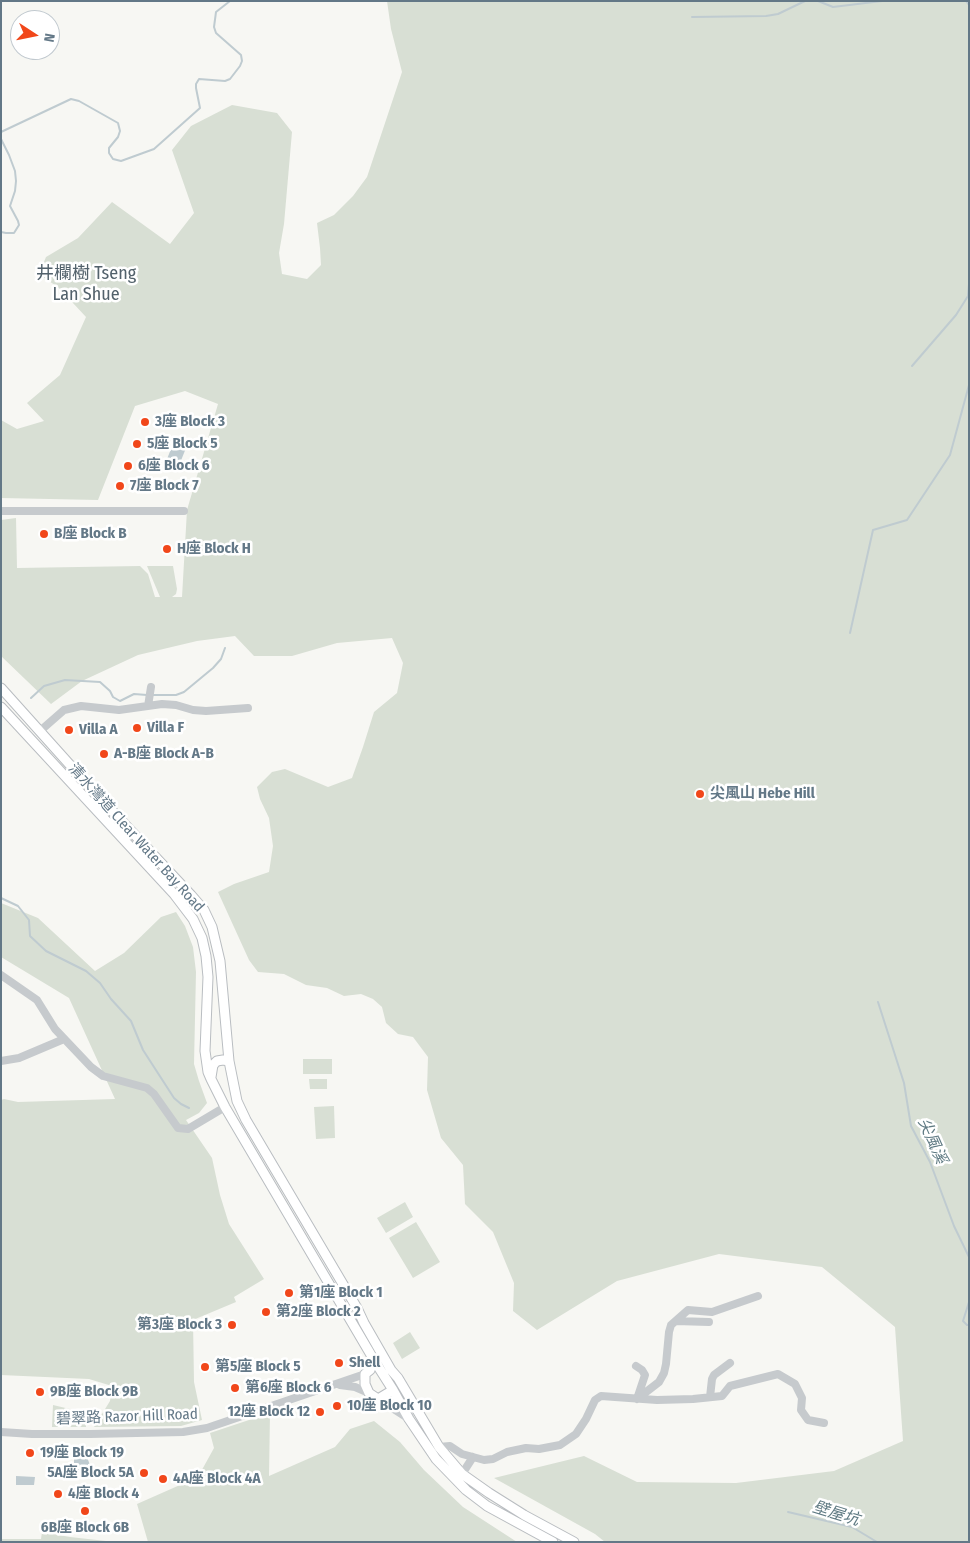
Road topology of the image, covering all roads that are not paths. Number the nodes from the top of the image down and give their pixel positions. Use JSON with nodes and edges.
{"nodes":[{"id":1,"x":1,"y":511,"type":"edge"},
{"id":2,"x":184,"y":511,"type":"dead end"},
{"id":3,"x":1,"y":688,"type":"edge"},
{"id":4,"x":151,"y":689,"type":"dead end"},
{"id":5,"x":148,"y":703,"type":"junction"},
{"id":6,"x":1,"y":707,"type":"edge"},
{"id":7,"x":248,"y":708,"type":"dead end"},
{"id":8,"x":40,"y":731,"type":"junction"},
{"id":9,"x":1,"y":975,"type":"edge"},
{"id":10,"x":64,"y":1039,"type":"junction"},
{"id":11,"x":1,"y":1061,"type":"edge"},
{"id":12,"x":229,"y":1061,"type":"junction"},
{"id":13,"x":211,"y":1079,"type":"junction"},
{"id":14,"x":225,"y":1107,"type":"junction"},
{"id":15,"x":758,"y":1296,"type":"dead end"},
{"id":16,"x":676,"y":1321,"type":"junction"},
{"id":17,"x":709,"y":1322,"type":"dead end"},
{"id":18,"x":374,"y":1360,"type":"junction"},
{"id":19,"x":730,"y":1363,"type":"dead end"},
{"id":20,"x":636,"y":1366,"type":"dead end"},
{"id":21,"x":391,"y":1370,"type":"junction"},
{"id":22,"x":365,"y":1374,"type":"junction"},
{"id":23,"x":336,"y":1385,"type":"junction"},
{"id":24,"x":394,"y":1390,"type":"junction"},
{"id":25,"x":369,"y":1393,"type":"junction"},
{"id":26,"x":710,"y":1397,"type":"junction"},
{"id":27,"x":378,"y":1399,"type":"junction"},
{"id":28,"x":636,"y":1399,"type":"junction"},
{"id":29,"x":409,"y":1419,"type":"junction"},
{"id":30,"x":824,"y":1423,"type":"dead end"},
{"id":31,"x":1,"y":1432,"type":"edge"},
{"id":32,"x":439,"y":1447,"type":"junction"},
{"id":33,"x":473,"y":1458,"type":"junction"},
{"id":34,"x":462,"y":1474,"type":"junction"},
{"id":35,"x":553,"y":1542,"type":"edge"},
{"id":36,"x":574,"y":1542,"type":"edge"}],
"edges":[{"from":1,"to":2,"type":"street"},
{"from":3,"to":8,"type":"main road","name":"清水灣道 Clear Water Bay Road"},
{"from":4,"to":5,"type":"street"},
{"from":5,"to":7,"type":"street"},
{"from":5,"to":8,"type":"street"},
{"from":6,"to":13,"type":"main road","name":"清水灣道 Clear Water Bay Road"},
{"from":8,"to":12,"type":"main road","name":"清水灣道 Clear Water Bay Road"},
{"from":9,"to":10,"type":"street"},
{"from":10,"to":11,"type":"street"},
{"from":10,"to":14,"type":"street"},
{"from":12,"to":13,"type":"main road"},
{"from":12,"to":21,"type":"main road","name":"清水灣道 Clear Water Bay Road"},
{"from":13,"to":14,"type":"main road","name":"清水灣道 Clear Water Bay Road"},
{"from":14,"to":18,"type":"main road","name":"清水灣道 Clear Water Bay Road"},
{"from":15,"to":16,"type":"street"},
{"from":16,"to":17,"type":"street"},
{"from":16,"to":28,"type":"street"},
{"from":18,"to":22,"type":"main road"},
{"from":18,"to":24,"type":"main road","name":"清水灣道 Clear Water Bay Road"},
{"from":19,"to":26,"type":"street"},
{"from":20,"to":28,"type":"street"},
{"from":21,"to":24,"type":"main road"},
{"from":21,"to":32,"type":"main road","name":"清水灣道 Clear Water Bay Road"},
{"from":22,"to":23,"type":"street","name":"碧翠路 Razor Hill Road"},
{"from":22,"to":25,"type":"main road"},
{"from":23,"to":25,"type":"street","name":"碧翠路 Razor Hill Road"},
{"from":23,"to":31,"type":"street","name":"碧翠路 Razor Hill Road"},
{"from":24,"to":27,"type":"main road"},
{"from":24,"to":29,"type":"main road","name":"清水灣道 Clear Water Bay Road"},
{"from":25,"to":27,"type":"main road"},
{"from":26,"to":28,"type":"street"},
{"from":26,"to":30,"type":"street"},
{"from":27,"to":29,"type":"street"},
{"from":28,"to":33,"type":"street"},
{"from":29,"to":35,"type":"main road","name":"清水灣道 Clear Water Bay Road"},
{"from":32,"to":33,"type":"street"},
{"from":32,"to":34,"type":"main road","name":"清水灣道 Clear Water Bay Road"},
{"from":33,"to":34,"type":"street"},
{"from":34,"to":36,"type":"main road","name":"清水灣道 Clear Water Bay Road"}]}
